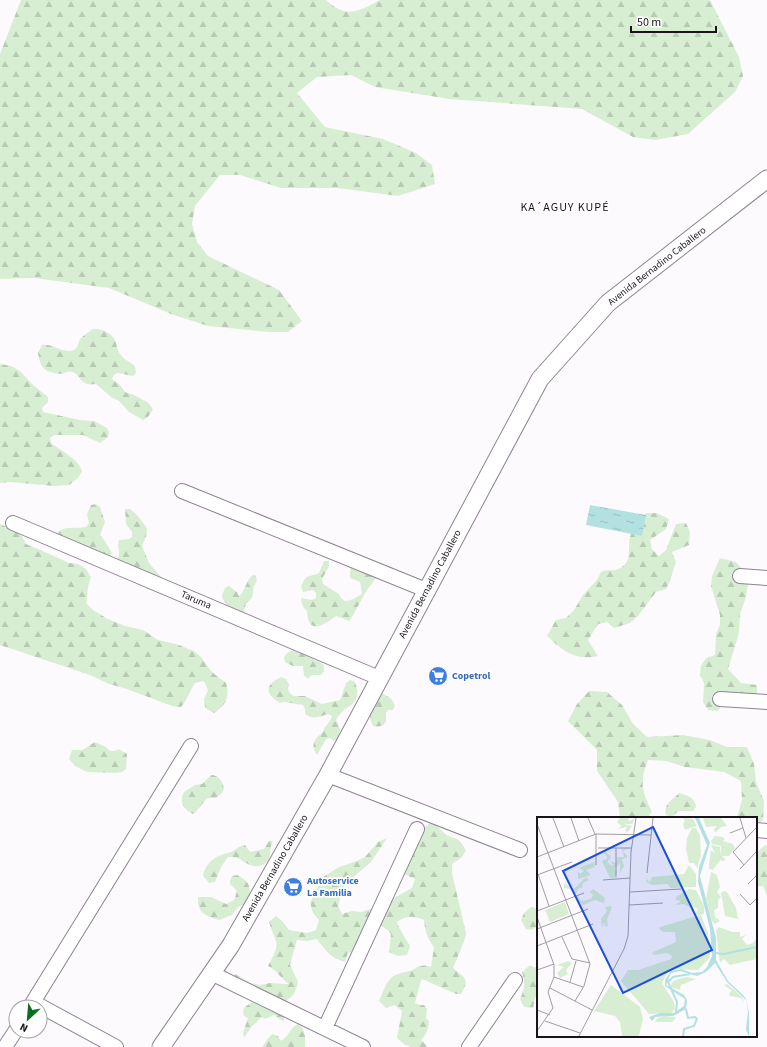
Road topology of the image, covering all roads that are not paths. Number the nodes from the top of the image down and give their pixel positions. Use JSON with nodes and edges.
{"nodes":[{"id":1,"x":767,"y":179,"type":"edge"},
{"id":2,"x":182,"y":491,"type":"dead end"},
{"id":3,"x":13,"y":523,"type":"dead end"},
{"id":4,"x":740,"y":576,"type":"dead end"},
{"id":5,"x":767,"y":578,"type":"edge"},
{"id":6,"x":426,"y":590,"type":"junction"},
{"id":7,"x":379,"y":678,"type":"junction"},
{"id":8,"x":720,"y":699,"type":"dead end"},
{"id":9,"x":767,"y":702,"type":"edge"},
{"id":10,"x":192,"y":746,"type":"dead end"},
{"id":11,"x":328,"y":775,"type":"junction"},
{"id":12,"x":417,"y":829,"type":"dead end"},
{"id":13,"x":757,"y":830,"type":"edge"},
{"id":14,"x":767,"y":831,"type":"edge"},
{"id":15,"x":520,"y":850,"type":"dead end"},
{"id":16,"x":210,"y":973,"type":"junction"},
{"id":17,"x":515,"y":980,"type":"dead end"},
{"id":18,"x":34,"y":999,"type":"edge"},
{"id":19,"x":48,"y":1013,"type":"edge"},
{"id":20,"x":325,"y":1028,"type":"junction"},
{"id":21,"x":116,"y":1047,"type":"edge"},
{"id":22,"x":161,"y":1047,"type":"edge"},
{"id":23,"x":363,"y":1047,"type":"edge"},
{"id":24,"x":469,"y":1047,"type":"edge"}],
"edges":[{"from":1,"to":6,"type":"main road","name":"Avenida Bernadino Caballero"},
{"from":2,"to":6,"type":"street"},
{"from":3,"to":7,"type":"street","name":"Taruma"},
{"from":4,"to":5,"type":"street"},
{"from":6,"to":7,"type":"main road","name":"Avenida Bernadino Caballero"},
{"from":7,"to":11,"type":"main road","name":"Avenida Bernadino Caballero"},
{"from":8,"to":9,"type":"street"},
{"from":10,"to":18,"type":"street"},
{"from":11,"to":15,"type":"street"},
{"from":11,"to":16,"type":"main road","name":"Avenida Bernadino Caballero"},
{"from":12,"to":20,"type":"street"},
{"from":13,"to":14,"type":"street"},
{"from":16,"to":20,"type":"street"},
{"from":16,"to":22,"type":"main road","name":"Avenida Bernadino Caballero"},
{"from":17,"to":24,"type":"street"},
{"from":19,"to":21,"type":"street"},
{"from":20,"to":23,"type":"street"}]}
